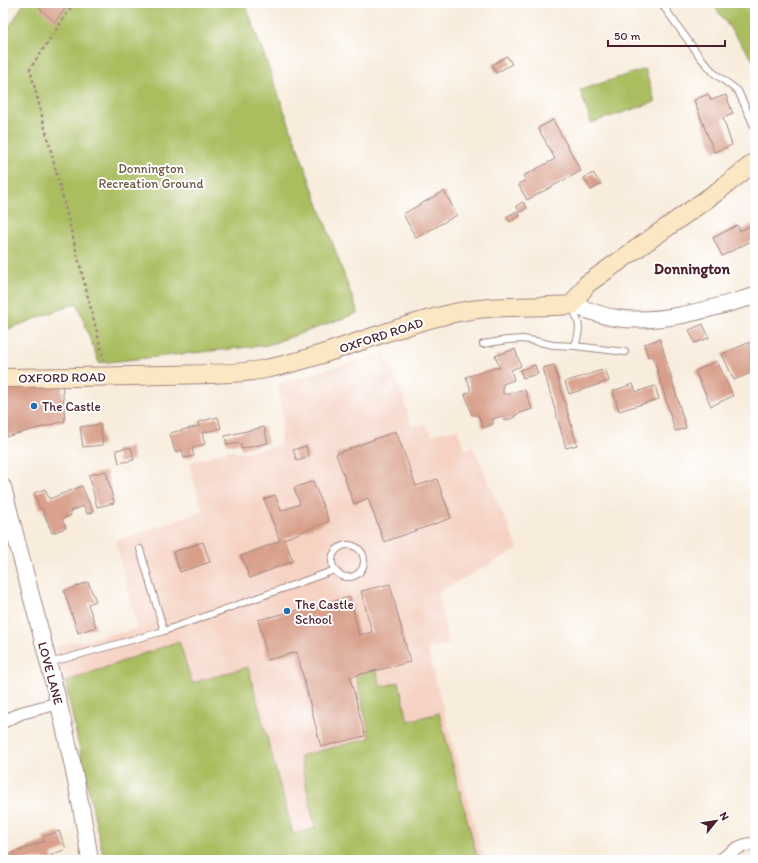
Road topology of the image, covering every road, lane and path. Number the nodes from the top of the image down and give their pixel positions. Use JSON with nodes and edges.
{"nodes":[{"id":1,"x":74,"y":3,"type":"edge"},
{"id":2,"x":661,"y":3,"type":"edge"},
{"id":3,"x":755,"y":128,"type":"edge"},
{"id":4,"x":755,"y":162,"type":"edge"},
{"id":5,"x":755,"y":296,"type":"edge"},
{"id":6,"x":572,"y":304,"type":"junction"},
{"id":7,"x":483,"y":344,"type":"dead end"},
{"id":8,"x":575,"y":346,"type":"junction"},
{"id":9,"x":625,"y":352,"type":"dead end"},
{"id":10,"x":108,"y":376,"type":"junction"},
{"id":11,"x":3,"y":378,"type":"edge"},
{"id":12,"x":3,"y":487,"type":"edge"},
{"id":13,"x":140,"y":549,"type":"dead end"},
{"id":14,"x":335,"y":570,"type":"junction"},
{"id":15,"x":164,"y":631,"type":"junction"},
{"id":16,"x":49,"y":663,"type":"junction"},
{"id":17,"x":60,"y":703,"type":"junction"},
{"id":18,"x":3,"y":722,"type":"edge"},
{"id":19,"x":755,"y":844,"type":"edge"},
{"id":20,"x":90,"y":860,"type":"edge"},
{"id":21,"x":721,"y":860,"type":"edge"}],
"edges":[{"from":1,"to":10,"type":"path"},
{"from":2,"to":3,"type":"lane"},
{"from":4,"to":6,"type":"main road"},
{"from":5,"to":6,"type":"street","name":"OXFORD ROAD"},
{"from":6,"to":8,"type":"lane"},
{"from":6,"to":10,"type":"main road","name":"OXFORD ROAD"},
{"from":7,"to":8,"type":"lane"},
{"from":8,"to":9,"type":"lane"},
{"from":10,"to":11,"type":"main road","name":"OXFORD ROAD"},
{"from":12,"to":16,"type":"street","name":"LOVE LANE"},
{"from":13,"to":15,"type":"lane"},
{"from":14,"to":14,"type":"lane"},
{"from":14,"to":15,"type":"lane"},
{"from":15,"to":16,"type":"lane"},
{"from":16,"to":17,"type":"street","name":"LOVE LANE"},
{"from":17,"to":18,"type":"street"},
{"from":17,"to":20,"type":"street","name":"LOVE LANE"},
{"from":19,"to":21,"type":"street"}]}
